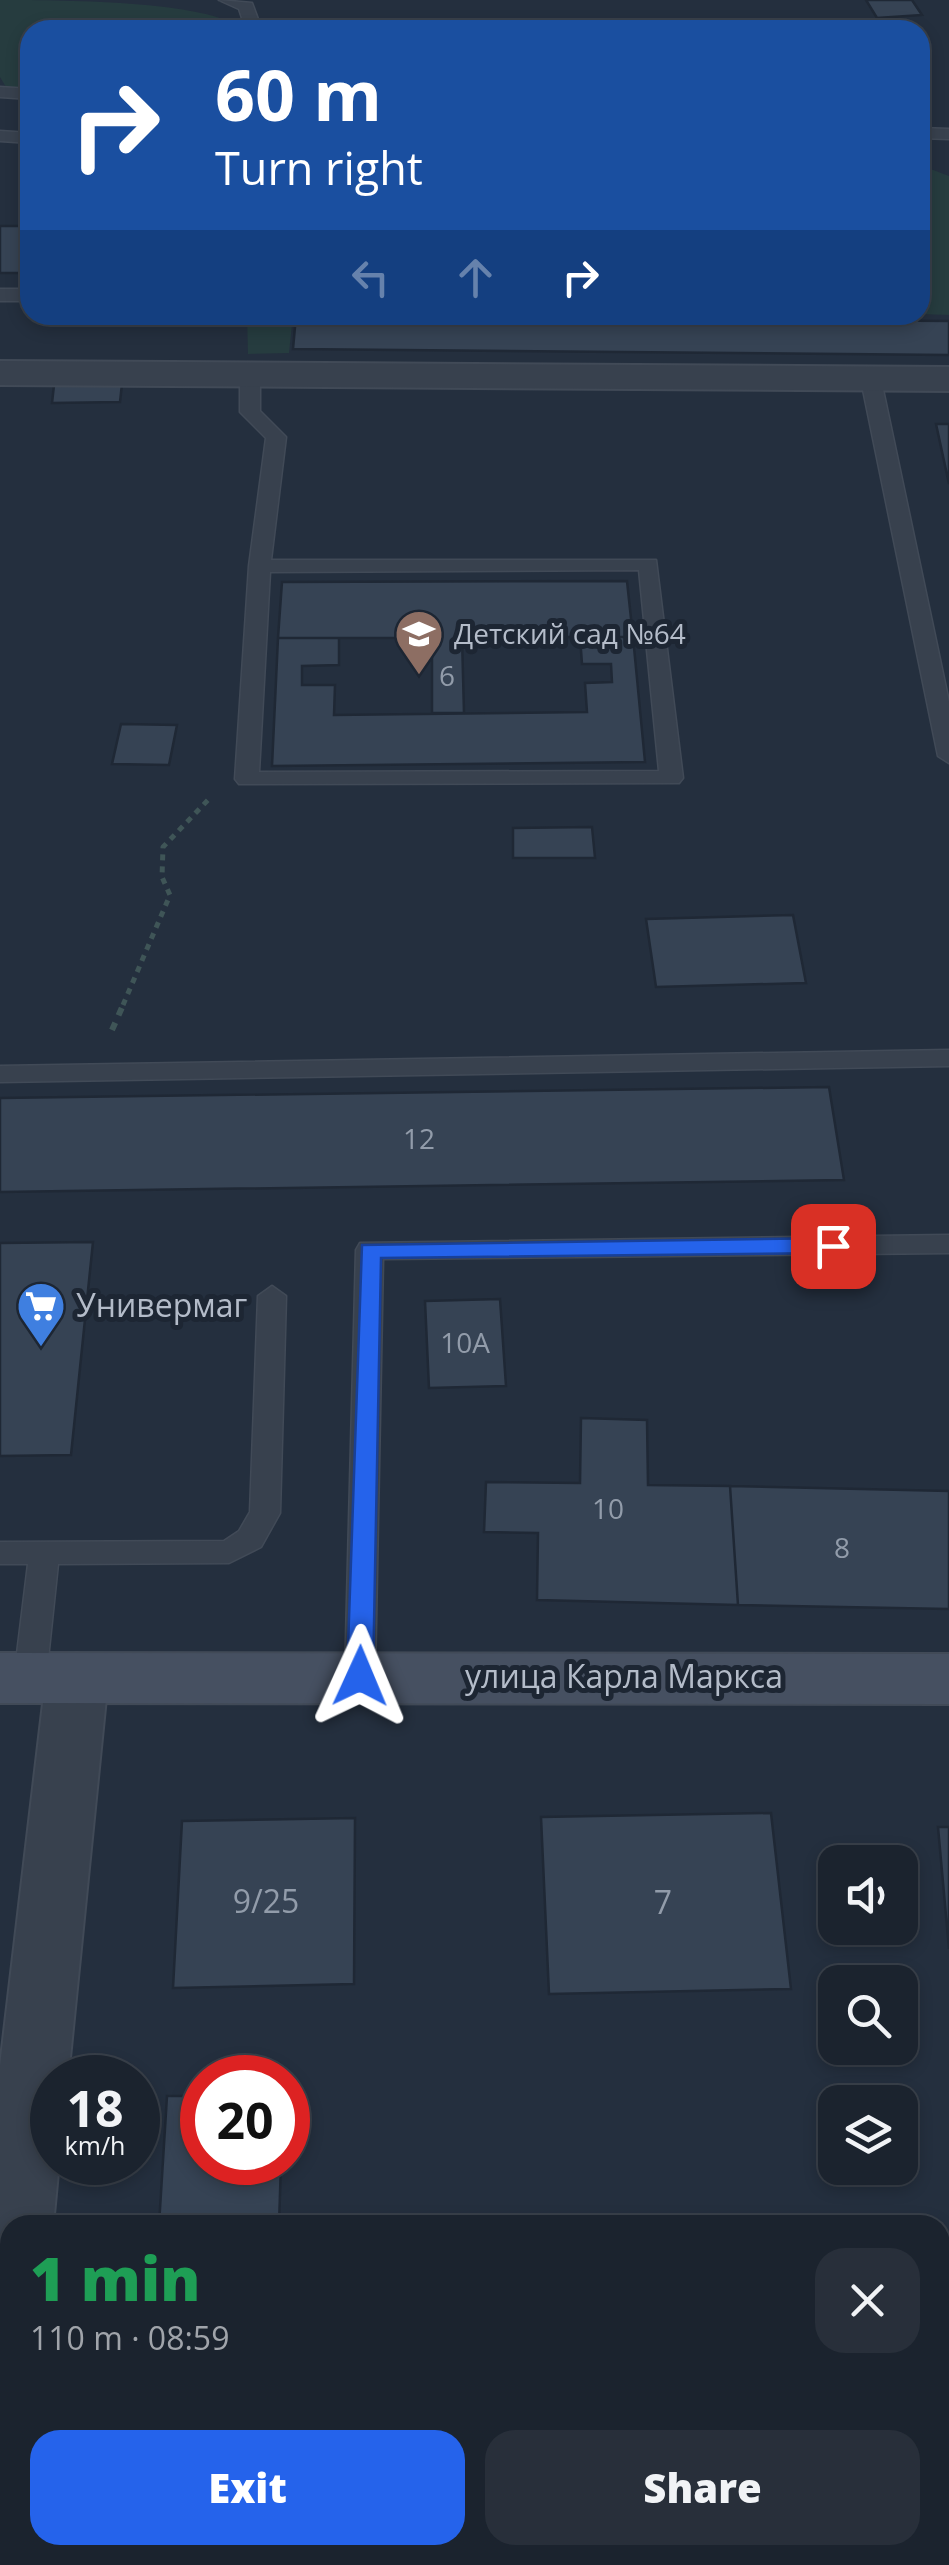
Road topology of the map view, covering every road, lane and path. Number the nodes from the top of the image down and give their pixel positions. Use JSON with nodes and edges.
{"nodes":[{"id":1,"x":227,"y":0,"type":"edge"},
{"id":2,"x":251,"y":20,"type":"edge"},
{"id":3,"x":0,"y":373,"type":"edge"},
{"id":4,"x":255,"y":374,"type":"junction"},
{"id":5,"x":949,"y":379,"type":"edge"},
{"id":6,"x":871,"y":380,"type":"junction"},
{"id":7,"x":260,"y":566,"type":"junction"},
{"id":8,"x":949,"y":756,"type":"edge"},
{"id":9,"x":248,"y":763,"type":"junction"},
{"id":10,"x":949,"y":1058,"type":"edge"},
{"id":11,"x":94,"y":1072,"type":"junction"},
{"id":12,"x":0,"y":1074,"type":"edge"},
{"id":13,"x":949,"y":1244,"type":"edge"},
{"id":14,"x":272,"y":1296,"type":"dead end"},
{"id":15,"x":0,"y":1553,"type":"edge"},
{"id":16,"x":44,"y":1553,"type":"junction"},
{"id":17,"x":360,"y":1676,"type":"junction"},
{"id":18,"x":35,"y":1678,"type":"edge"},
{"id":19,"x":949,"y":1679,"type":"edge"},
{"id":20,"x":17,"y":2215,"type":"edge"}],
"edges":[{"from":1,"to":2,"type":"lane"},
{"from":3,"to":4,"type":"street"},
{"from":4,"to":6,"type":"street"},
{"from":4,"to":7,"type":"lane"},
{"from":5,"to":6,"type":"street"},
{"from":6,"to":8,"type":"lane"},
{"from":7,"to":9,"type":"lane"},
{"from":7,"to":9,"type":"lane"},
{"from":9,"to":11,"type":"path"},
{"from":10,"to":11,"type":"lane"},
{"from":11,"to":12,"type":"lane"},
{"from":13,"to":17,"type":"lane"},
{"from":14,"to":16,"type":"lane"},
{"from":15,"to":16,"type":"lane"},
{"from":16,"to":18,"type":"lane"},
{"from":17,"to":18,"type":"street","name":"улица Карла Маркса"},
{"from":17,"to":19,"type":"street","name":"улица Карла Маркса"},
{"from":18,"to":20,"type":"street"}]}
